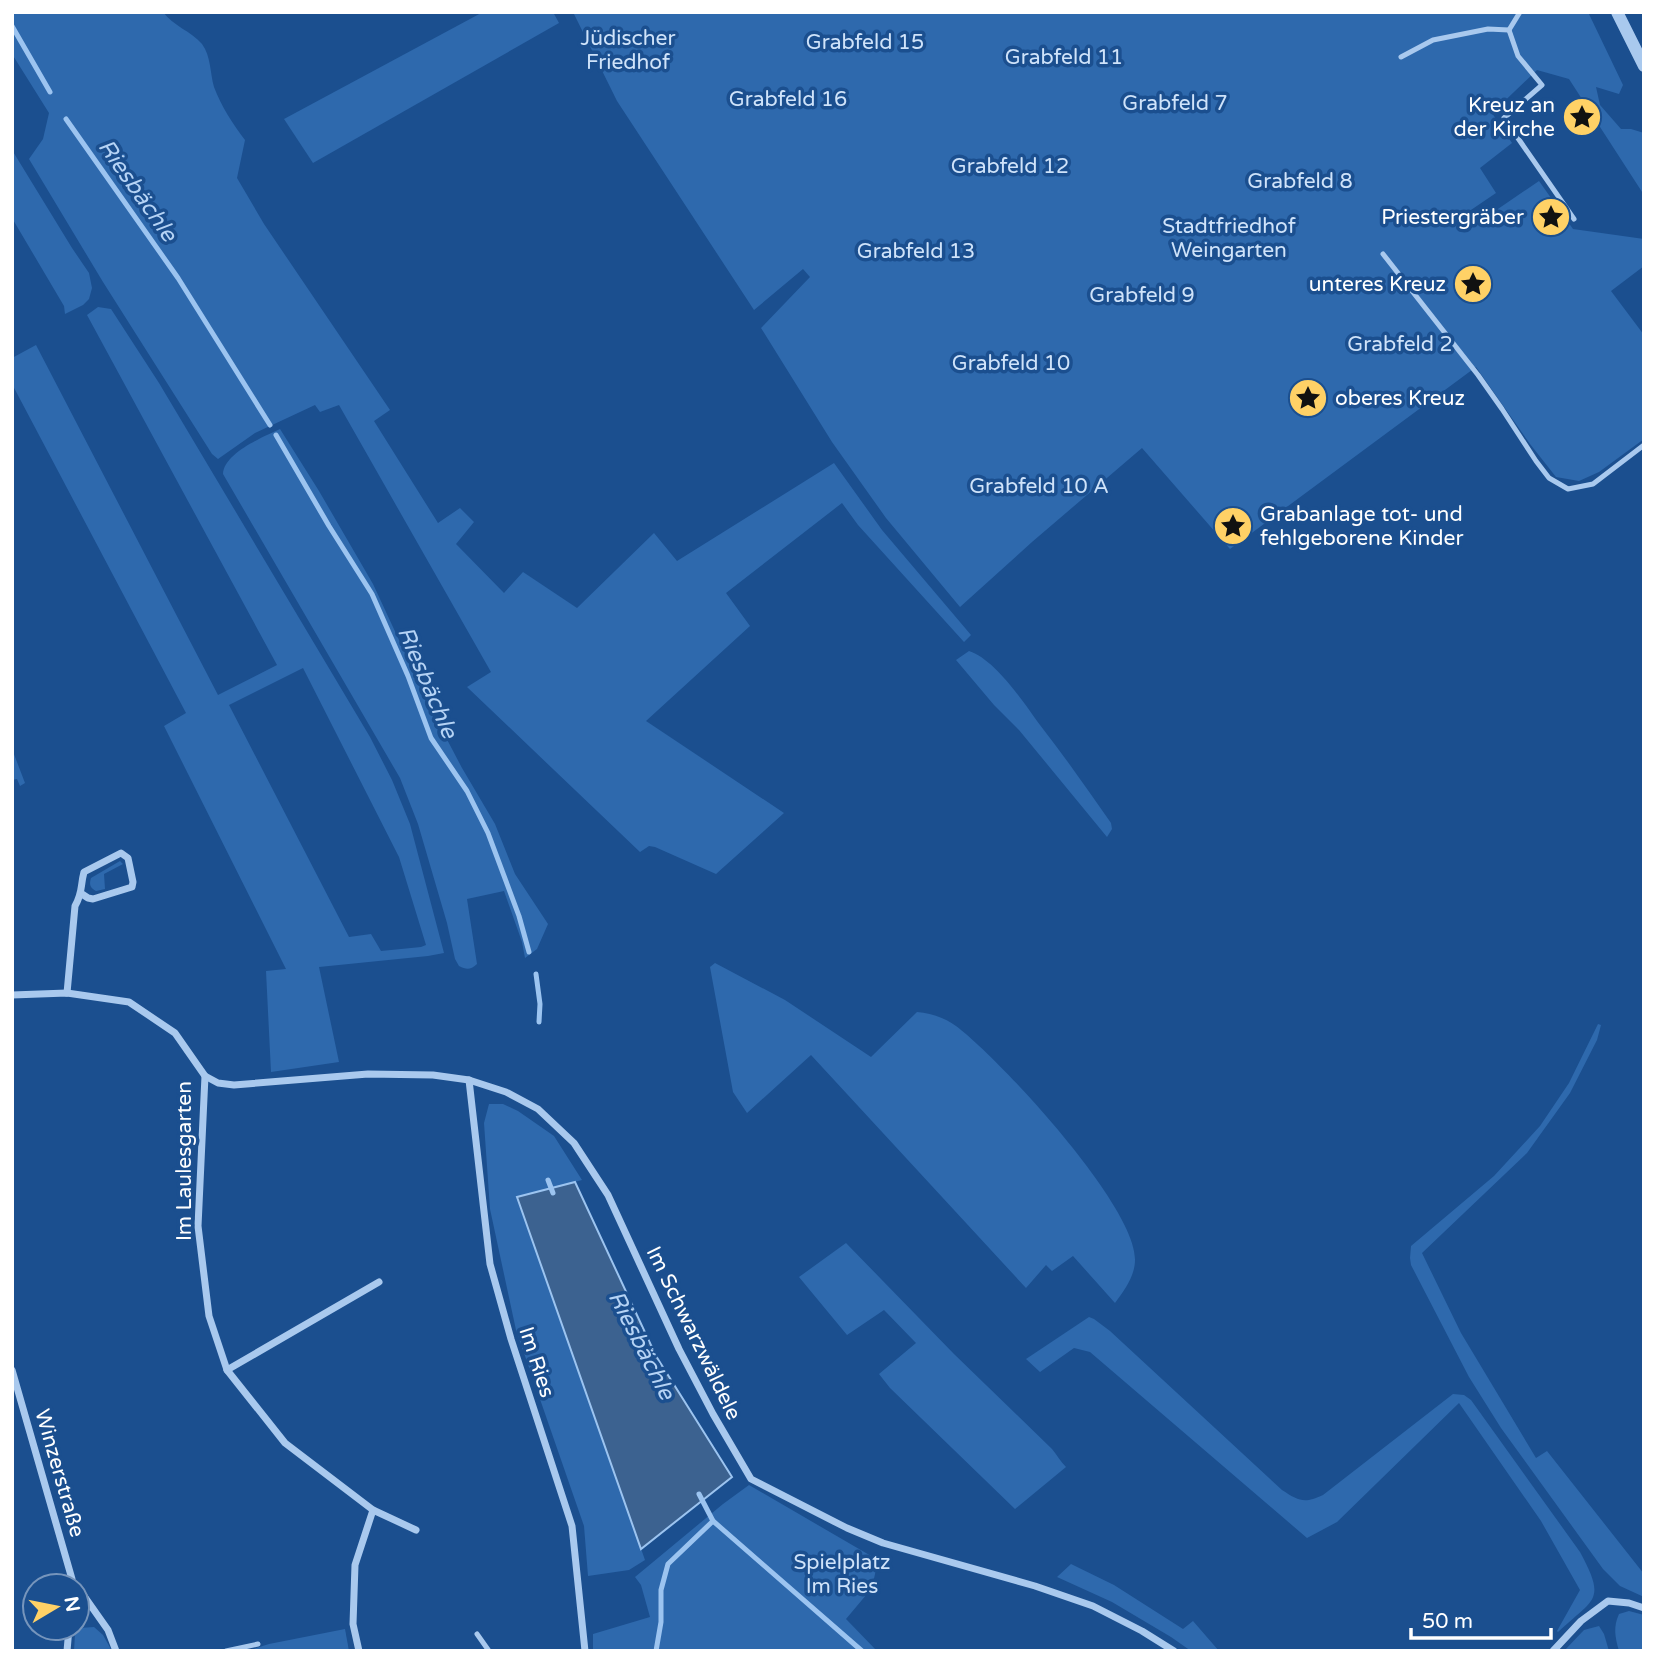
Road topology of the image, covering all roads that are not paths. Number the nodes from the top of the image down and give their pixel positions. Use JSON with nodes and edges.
{"nodes":[{"id":1,"x":1520,"y":12,"type":"edge"},
{"id":2,"x":1617,"y":12,"type":"edge"},
{"id":3,"x":1509,"y":30,"type":"junction"},
{"id":4,"x":1401,"y":57,"type":"dead end"},
{"id":5,"x":1644,"y":66,"type":"edge"},
{"id":6,"x":1574,"y":219,"type":"dead end"},
{"id":7,"x":1383,"y":254,"type":"dead end"},
{"id":8,"x":1644,"y":445,"type":"edge"},
{"id":9,"x":82,"y":894,"type":"junction"},
{"id":10,"x":67,"y":993,"type":"junction"},
{"id":11,"x":12,"y":995,"type":"edge"},
{"id":12,"x":205,"y":1076,"type":"junction"},
{"id":13,"x":469,"y":1080,"type":"junction"},
{"id":14,"x":379,"y":1282,"type":"dead end"},
{"id":15,"x":12,"y":1370,"type":"edge"},
{"id":16,"x":227,"y":1370,"type":"junction"},
{"id":17,"x":373,"y":1510,"type":"junction"},
{"id":18,"x":416,"y":1530,"type":"dead end"},
{"id":19,"x":71,"y":1572,"type":"edge"},
{"id":20,"x":91,"y":1608,"type":"edge"},
{"id":21,"x":1644,"y":1608,"type":"edge"},
{"id":22,"x":477,"y":1634,"type":"dead end"},
{"id":23,"x":258,"y":1644,"type":"dead end"},
{"id":24,"x":116,"y":1651,"type":"edge"},
{"id":25,"x":226,"y":1651,"type":"edge"},
{"id":26,"x":359,"y":1651,"type":"edge"},
{"id":27,"x":489,"y":1651,"type":"edge"},
{"id":28,"x":585,"y":1651,"type":"edge"},
{"id":29,"x":1174,"y":1651,"type":"edge"},
{"id":30,"x":1553,"y":1651,"type":"edge"}],
"edges":[{"from":1,"to":3,"type":"lane"},
{"from":2,"to":5,"type":"street"},
{"from":3,"to":4,"type":"lane"},
{"from":3,"to":6,"type":"lane"},
{"from":7,"to":8,"type":"lane"},
{"from":9,"to":9,"type":"street"},
{"from":9,"to":10,"type":"street"},
{"from":10,"to":11,"type":"street","name":"Im Laulesgarten"},
{"from":10,"to":12,"type":"street","name":"Im Laulesgarten"},
{"from":12,"to":13,"type":"street","name":"Im Schwarzwäldele"},
{"from":12,"to":16,"type":"street","name":"Im Laulesgarten"},
{"from":13,"to":28,"type":"street","name":"Im Ries"},
{"from":13,"to":29,"type":"street","name":"Im Schwarzwäldele"},
{"from":14,"to":16,"type":"street"},
{"from":15,"to":19,"type":"street","name":"Winzerstraße"},
{"from":16,"to":17,"type":"street","name":"Im Laulesgarten"},
{"from":17,"to":18,"type":"street","name":"Im Laulesgarten"},
{"from":17,"to":26,"type":"street"},
{"from":20,"to":24,"type":"street","name":"Winzerstraße"},
{"from":21,"to":30,"type":"street"},
{"from":22,"to":27,"type":"lane"},
{"from":23,"to":25,"type":"lane"}]}
